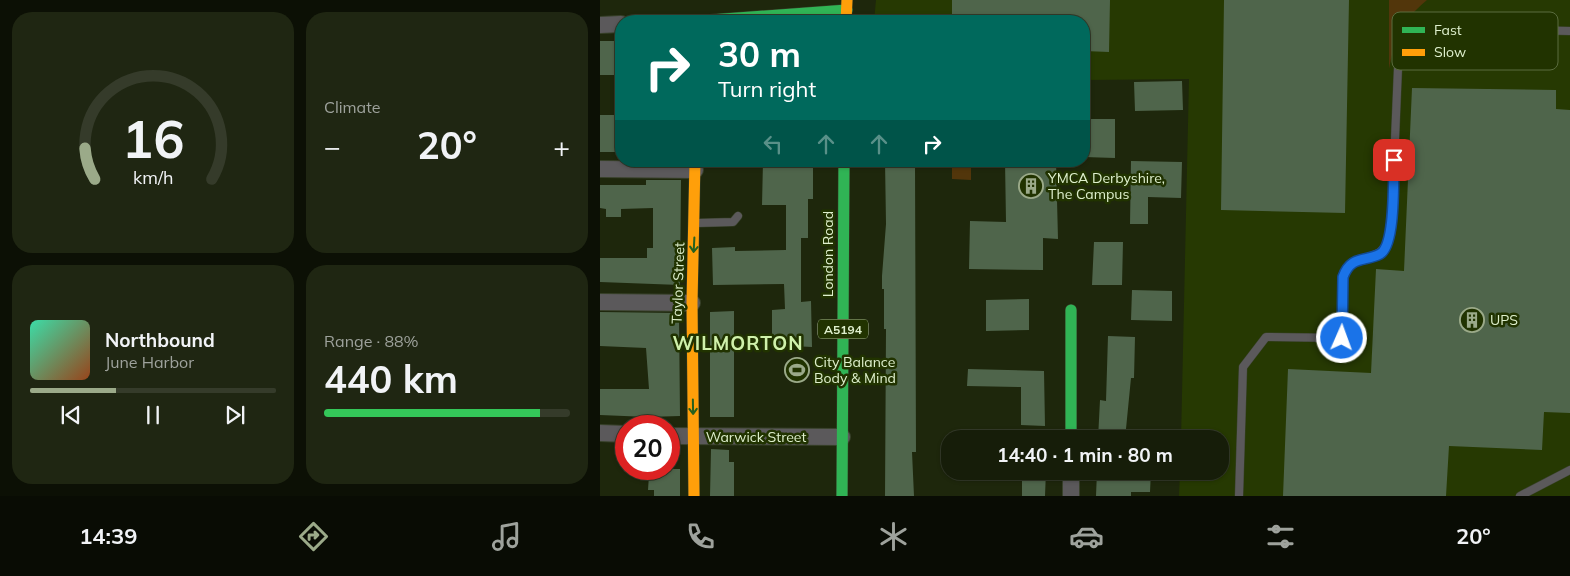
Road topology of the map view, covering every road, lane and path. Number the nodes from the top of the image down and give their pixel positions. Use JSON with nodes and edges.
{"nodes":[{"id":1,"x":847,"y":10,"type":"edge"},
{"id":2,"x":778,"y":15,"type":"edge"},
{"id":3,"x":615,"y":25,"type":"edge"},
{"id":4,"x":600,"y":26,"type":"edge"},
{"id":5,"x":1398,"y":70,"type":"edge"},
{"id":6,"x":663,"y":167,"type":"edge"},
{"id":7,"x":695,"y":167,"type":"edge"},
{"id":8,"x":844,"y":167,"type":"edge"},
{"id":9,"x":600,"y":169,"type":"edge"},
{"id":10,"x":738,"y":216,"type":"dead end"},
{"id":11,"x":695,"y":223,"type":"junction"},
{"id":12,"x":600,"y":302,"type":"edge"},
{"id":13,"x":692,"y":303,"type":"junction"},
{"id":14,"x":1071,"y":310,"type":"dead end"},
{"id":15,"x":1071,"y":430,"type":"edge"},
{"id":16,"x":600,"y":432,"type":"edge"},
{"id":17,"x":615,"y":433,"type":"edge"},
{"id":18,"x":680,"y":436,"type":"edge"},
{"id":19,"x":693,"y":437,"type":"junction"},
{"id":20,"x":842,"y":437,"type":"junction"},
{"id":21,"x":1570,"y":470,"type":"edge"},
{"id":22,"x":1071,"y":480,"type":"edge"},
{"id":23,"x":694,"y":496,"type":"edge"},
{"id":24,"x":842,"y":496,"type":"edge"},
{"id":25,"x":1071,"y":496,"type":"edge"},
{"id":26,"x":1239,"y":496,"type":"edge"},
{"id":27,"x":1520,"y":496,"type":"edge"}],
"edges":[{"from":1,"to":2,"type":"street"},
{"from":3,"to":4,"type":"street"},
{"from":5,"to":26,"type":"lane"},
{"from":6,"to":9,"type":"street"},
{"from":7,"to":11,"type":"street","name":"Taylor Street"},
{"from":8,"to":20,"type":"street","name":"London Road","number":"A5194"},
{"from":10,"to":11,"type":"lane"},
{"from":11,"to":13,"type":"street","name":"Taylor Street","one_way":true},
{"from":12,"to":13,"type":"street"},
{"from":13,"to":19,"type":"street","name":"Taylor Street","one_way":true},
{"from":14,"to":15,"type":"street"},
{"from":16,"to":17,"type":"street"},
{"from":18,"to":19,"type":"street","name":"Warwick Street"},
{"from":19,"to":20,"type":"street","name":"Warwick Street"},
{"from":19,"to":23,"type":"street","name":"Taylor Street"},
{"from":20,"to":24,"type":"street","name":"London Road","number":"A5194"},
{"from":21,"to":27,"type":"lane"},
{"from":22,"to":25,"type":"street"}]}
